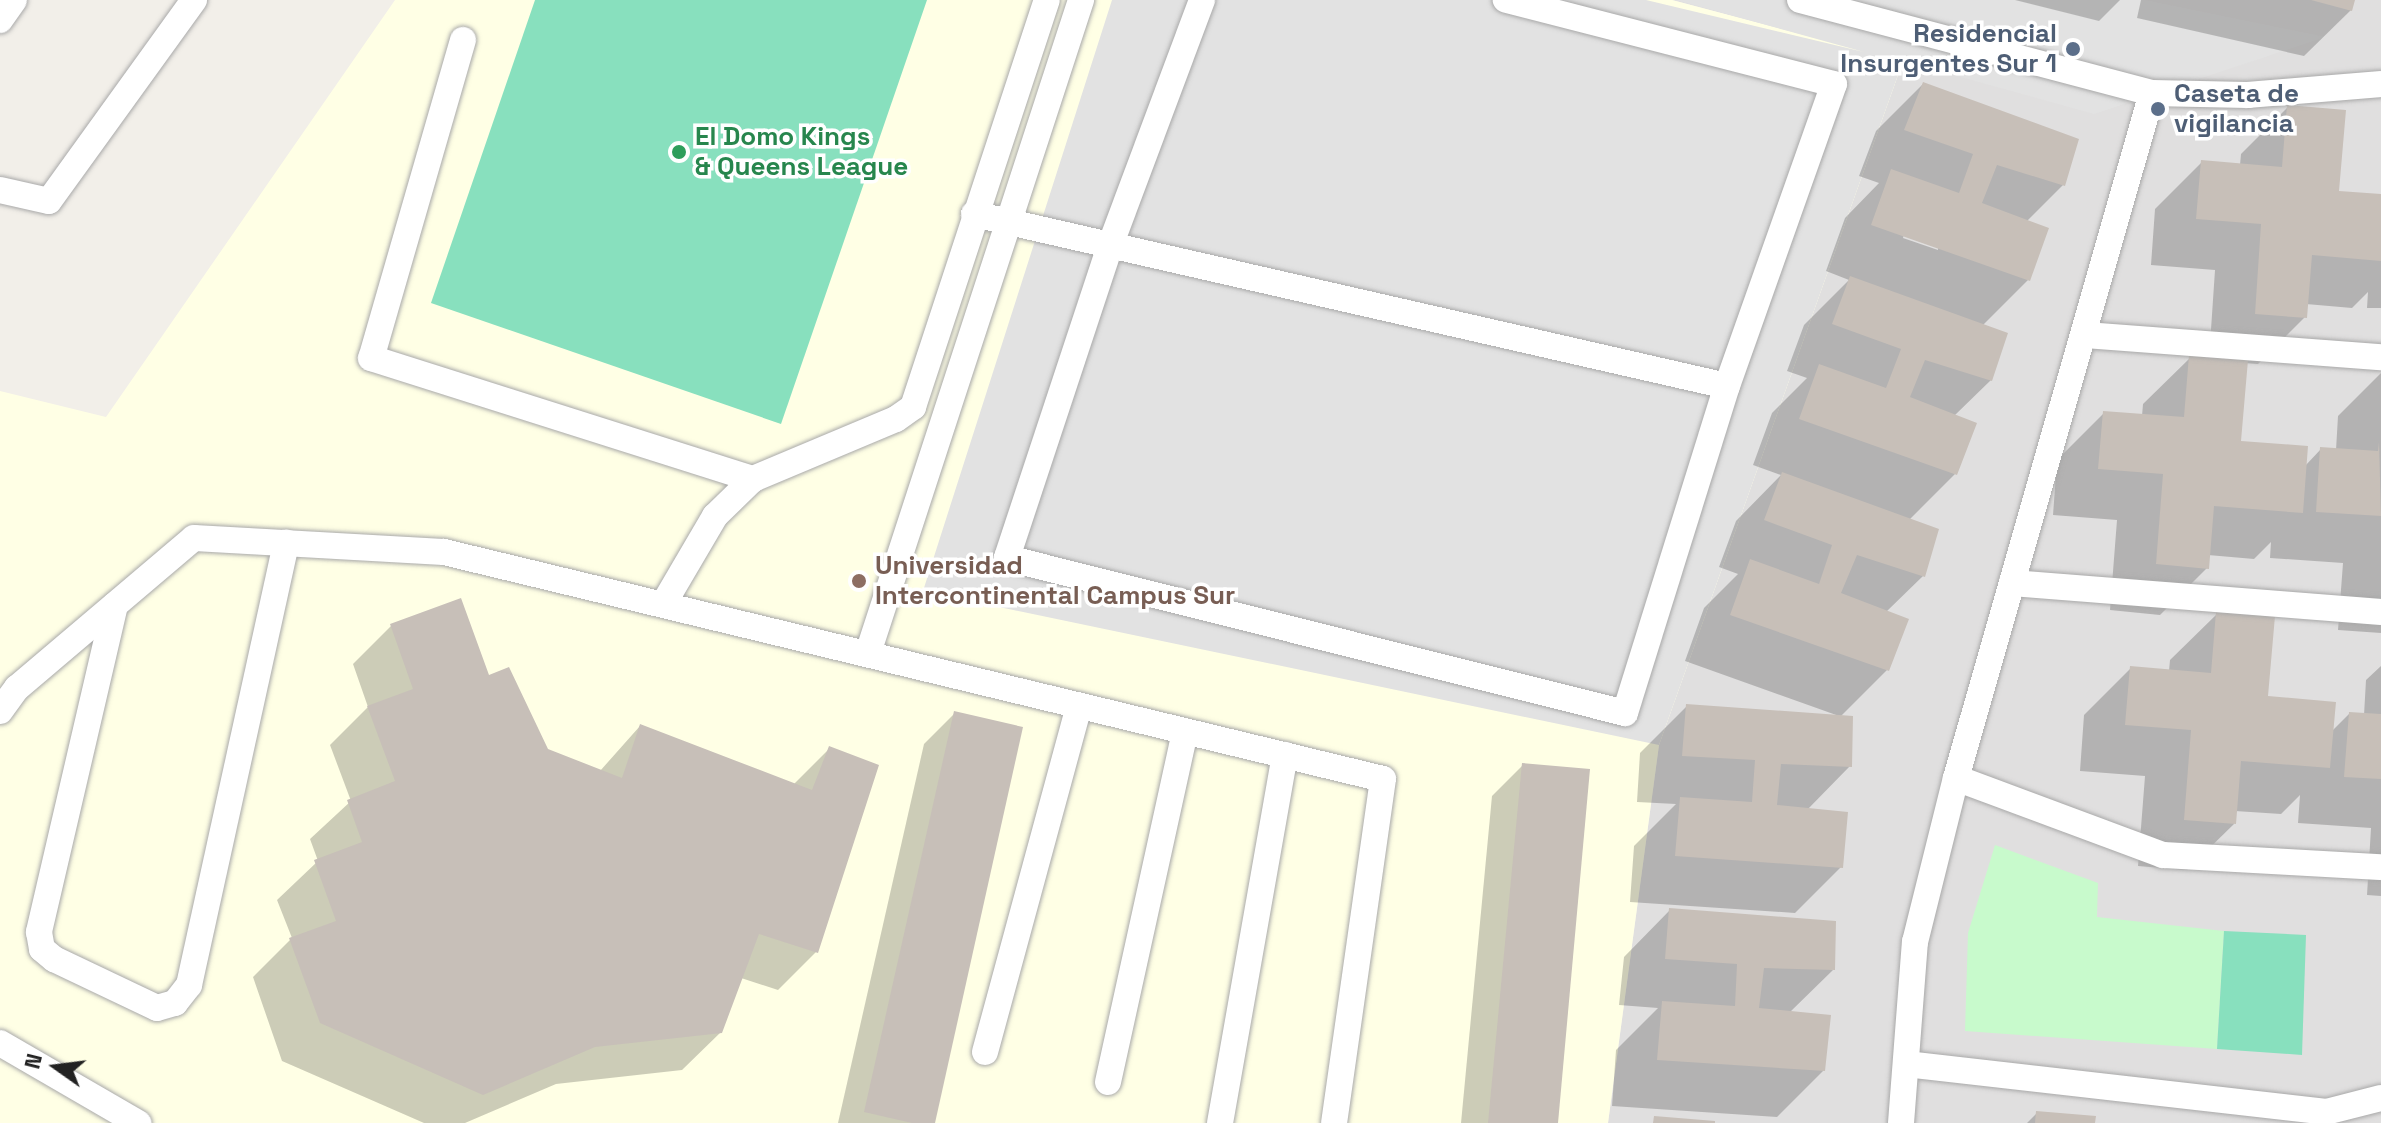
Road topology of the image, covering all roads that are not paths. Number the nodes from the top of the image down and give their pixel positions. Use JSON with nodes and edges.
{"nodes":[{"id":1,"x":14,"y":0,"type":"edge"},
{"id":2,"x":194,"y":0,"type":"edge"},
{"id":3,"x":1047,"y":0,"type":"edge"},
{"id":4,"x":1081,"y":0,"type":"edge"},
{"id":5,"x":1202,"y":0,"type":"edge"},
{"id":6,"x":1506,"y":0,"type":"edge"},
{"id":7,"x":1800,"y":0,"type":"edge"},
{"id":8,"x":0,"y":20,"type":"edge"},
{"id":9,"x":463,"y":40,"type":"dead end"},
{"id":10,"x":2381,"y":84,"type":"edge"},
{"id":11,"x":2152,"y":93,"type":"junction"},
{"id":12,"x":0,"y":190,"type":"edge"},
{"id":13,"x":974,"y":214,"type":"junction"},
{"id":14,"x":1006,"y":224,"type":"junction"},
{"id":15,"x":1110,"y":246,"type":"junction"},
{"id":16,"x":2085,"y":335,"type":"junction"},
{"id":17,"x":2381,"y":357,"type":"edge"},
{"id":18,"x":1727,"y":386,"type":"junction"},
{"id":19,"x":913,"y":407,"type":"junction"},
{"id":20,"x":943,"y":412,"type":"junction"},
{"id":21,"x":753,"y":479,"type":"junction"},
{"id":22,"x":286,"y":543,"type":"junction"},
{"id":23,"x":2012,"y":583,"type":"junction"},
{"id":24,"x":664,"y":603,"type":"junction"},
{"id":25,"x":115,"y":605,"type":"junction"},
{"id":26,"x":2381,"y":612,"type":"edge"},
{"id":27,"x":868,"y":653,"type":"junction"},
{"id":28,"x":1079,"y":706,"type":"junction"},
{"id":29,"x":0,"y":711,"type":"edge"},
{"id":30,"x":1185,"y":731,"type":"junction"},
{"id":31,"x":1285,"y":755,"type":"junction"},
{"id":32,"x":1956,"y":778,"type":"junction"},
{"id":33,"x":2381,"y":867,"type":"edge"},
{"id":34,"x":0,"y":1043,"type":"edge"},
{"id":35,"x":985,"y":1052,"type":"dead end"},
{"id":36,"x":1906,"y":1064,"type":"junction"},
{"id":37,"x":1108,"y":1082,"type":"dead end"},
{"id":38,"x":2381,"y":1098,"type":"edge"},
{"id":39,"x":138,"y":1123,"type":"edge"},
{"id":40,"x":1220,"y":1123,"type":"edge"},
{"id":41,"x":1334,"y":1123,"type":"edge"},
{"id":42,"x":1901,"y":1123,"type":"edge"}],
"edges":[{"from":1,"to":8,"type":"lane"},
{"from":2,"to":12,"type":"lane"},
{"from":3,"to":13,"type":"lane"},
{"from":4,"to":14,"type":"lane"},
{"from":5,"to":15,"type":"lane"},
{"from":6,"to":18,"type":"lane"},
{"from":7,"to":11,"type":"lane"},
{"from":9,"to":21,"type":"lane"},
{"from":10,"to":11,"type":"lane"},
{"from":11,"to":16,"type":"lane"},
{"from":13,"to":14,"type":"lane"},
{"from":13,"to":19,"type":"lane"},
{"from":14,"to":15,"type":"lane"},
{"from":14,"to":20,"type":"lane"},
{"from":15,"to":18,"type":"lane"},
{"from":15,"to":18,"type":"lane"},
{"from":16,"to":17,"type":"lane"},
{"from":16,"to":23,"type":"lane"},
{"from":19,"to":20,"type":"lane"},
{"from":19,"to":21,"type":"lane"},
{"from":20,"to":27,"type":"lane"},
{"from":21,"to":24,"type":"lane"},
{"from":22,"to":24,"type":"lane"},
{"from":22,"to":25,"type":"lane"},
{"from":22,"to":25,"type":"lane"},
{"from":23,"to":26,"type":"lane"},
{"from":23,"to":32,"type":"lane"},
{"from":24,"to":27,"type":"lane"},
{"from":25,"to":29,"type":"lane"},
{"from":27,"to":28,"type":"lane"},
{"from":28,"to":30,"type":"lane"},
{"from":28,"to":35,"type":"lane"},
{"from":30,"to":31,"type":"lane"},
{"from":30,"to":37,"type":"lane"},
{"from":31,"to":40,"type":"lane"},
{"from":31,"to":41,"type":"lane"},
{"from":32,"to":33,"type":"lane"},
{"from":32,"to":36,"type":"lane"},
{"from":34,"to":39,"type":"lane"},
{"from":36,"to":38,"type":"lane"},
{"from":36,"to":42,"type":"lane"}]}
